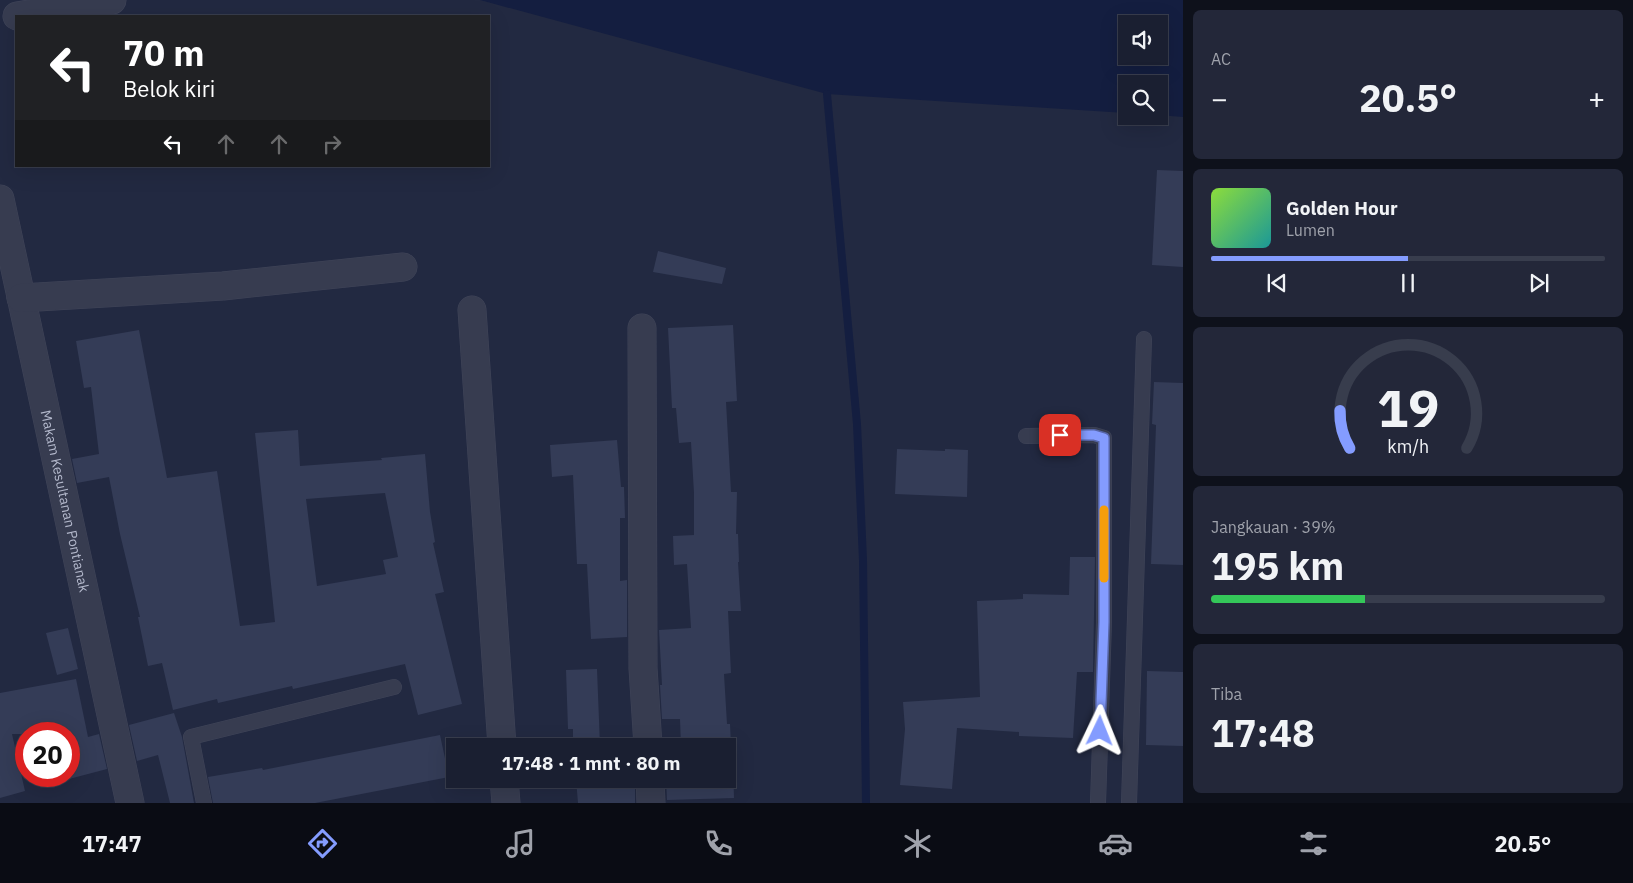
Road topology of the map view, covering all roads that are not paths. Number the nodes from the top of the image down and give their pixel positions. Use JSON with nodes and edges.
{"nodes":[{"id":1,"x":112,"y":0,"type":"edge"},
{"id":2,"x":23,"y":15,"type":"edge"},
{"id":3,"x":15,"y":16,"type":"edge"},
{"id":4,"x":0,"y":20,"type":"edge"},
{"id":5,"x":0,"y":199,"type":"edge"},
{"id":6,"x":403,"y":267,"type":"dead end"},
{"id":7,"x":21,"y":298,"type":"junction"},
{"id":8,"x":472,"y":310,"type":"dead end"},
{"id":9,"x":642,"y":328,"type":"dead end"},
{"id":10,"x":1144,"y":339,"type":"dead end"},
{"id":11,"x":1026,"y":436,"type":"dead end"},
{"id":12,"x":394,"y":688,"type":"dead end"},
{"id":13,"x":501,"y":738,"type":"edge"},
{"id":14,"x":647,"y":738,"type":"edge"},
{"id":15,"x":505,"y":788,"type":"edge"},
{"id":16,"x":651,"y":788,"type":"edge"},
{"id":17,"x":130,"y":803,"type":"edge"},
{"id":18,"x":204,"y":803,"type":"edge"},
{"id":19,"x":506,"y":803,"type":"edge"},
{"id":20,"x":652,"y":803,"type":"edge"},
{"id":21,"x":1098,"y":803,"type":"edge"},
{"id":22,"x":1129,"y":803,"type":"edge"}],
"edges":[{"from":1,"to":2,"type":"street"},
{"from":3,"to":4,"type":"street"},
{"from":5,"to":7,"type":"street","name":"Makam Kesultanan Pontianak"},
{"from":6,"to":7,"type":"street"},
{"from":7,"to":17,"type":"street","name":"Makam Kesultanan Pontianak"},
{"from":8,"to":13,"type":"street"},
{"from":9,"to":14,"type":"street"},
{"from":10,"to":22,"type":"lane"},
{"from":11,"to":21,"type":"lane"},
{"from":12,"to":18,"type":"lane"},
{"from":15,"to":19,"type":"street"},
{"from":16,"to":20,"type":"street"}]}
